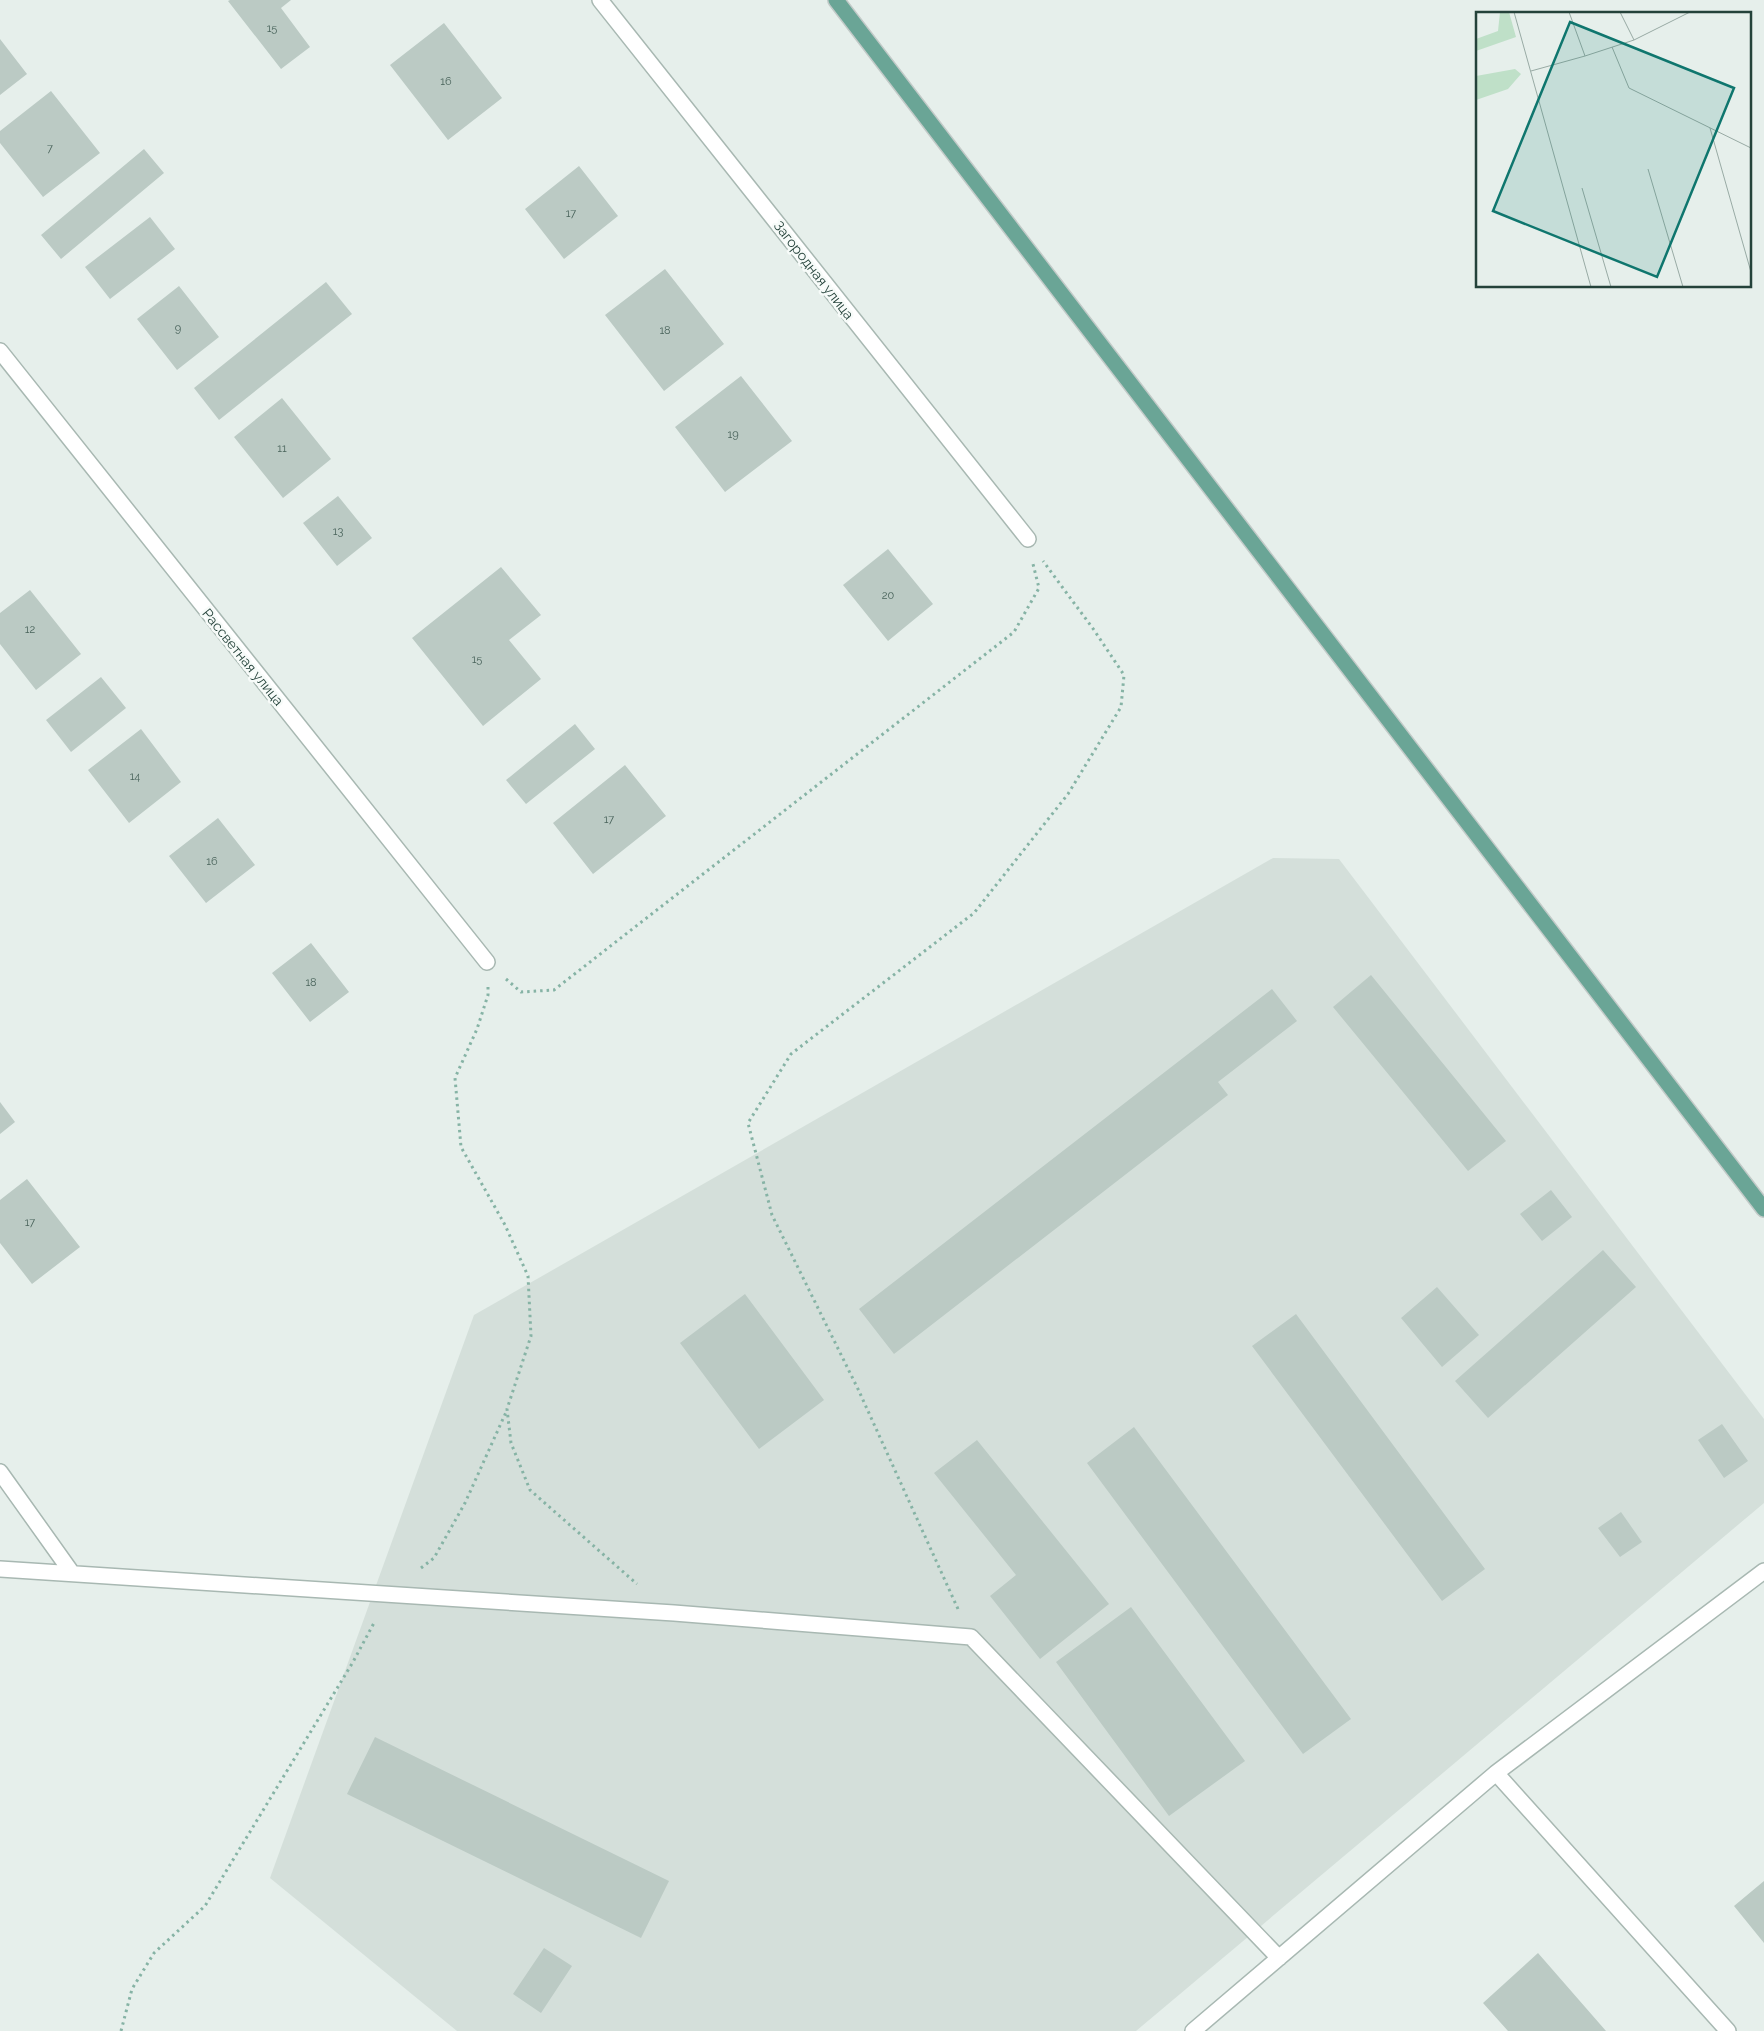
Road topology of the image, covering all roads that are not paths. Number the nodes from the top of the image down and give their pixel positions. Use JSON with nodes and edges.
{"nodes":[{"id":1,"x":600,"y":0,"type":"edge"},
{"id":2,"x":836,"y":0,"type":"edge"},
{"id":3,"x":0,"y":351,"type":"edge"},
{"id":4,"x":1028,"y":539,"type":"road end"},
{"id":5,"x":487,"y":962,"type":"road end"},
{"id":6,"x":1764,"y":1209,"type":"edge"},
{"id":7,"x":0,"y":1472,"type":"edge"},
{"id":8,"x":0,"y":1569,"type":"edge"},
{"id":9,"x":1764,"y":1571,"type":"edge"},
{"id":10,"x":72,"y":1573,"type":"junction"},
{"id":11,"x":1496,"y":1773,"type":"junction"},
{"id":12,"x":1279,"y":1958,"type":"junction"},
{"id":13,"x":1193,"y":2031,"type":"edge"},
{"id":14,"x":1728,"y":2031,"type":"edge"}],
"edges":[{"from":1,"to":4,"type":"street","name":"Загородная улица"},
{"from":2,"to":6,"type":"main road"},
{"from":3,"to":5,"type":"street","name":"Рассветная улица"},
{"from":7,"to":10,"type":"street"},
{"from":8,"to":10,"type":"street"},
{"from":9,"to":11,"type":"street"},
{"from":10,"to":12,"type":"street"},
{"from":11,"to":12,"type":"street"},
{"from":11,"to":14,"type":"street"},
{"from":12,"to":13,"type":"street"}]}
